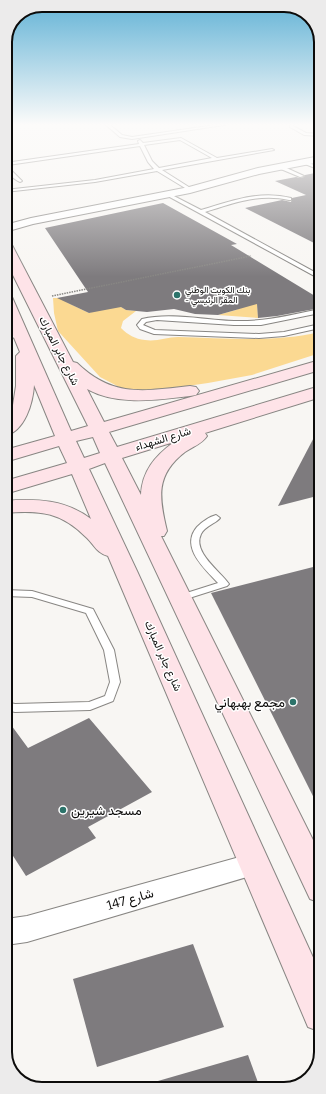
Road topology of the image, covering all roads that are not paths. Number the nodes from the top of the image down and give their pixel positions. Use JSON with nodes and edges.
{"nodes":[{"id":1,"x":13,"y":175,"type":"edge"},
{"id":2,"x":126,"y":175,"type":"edge"},
{"id":3,"x":167,"y":175,"type":"edge"},
{"id":4,"x":245,"y":175,"type":"edge"},
{"id":5,"x":20,"y":181,"type":"dead end"},
{"id":6,"x":190,"y":190,"type":"junction"},
{"id":7,"x":12,"y":191,"type":"edge"},
{"id":8,"x":168,"y":194,"type":"junction"},
{"id":9,"x":289,"y":199,"type":"dead end"},
{"id":10,"x":201,"y":212,"type":"junction"},
{"id":11,"x":12,"y":220,"type":"edge"},
{"id":12,"x":31,"y":221,"type":"junction"},
{"id":13,"x":12,"y":227,"type":"edge"},
{"id":14,"x":12,"y":258,"type":"edge"},
{"id":15,"x":314,"y":274,"type":"edge"},
{"id":16,"x":314,"y":312,"type":"edge"},
{"id":17,"x":12,"y":315,"type":"edge"},
{"id":18,"x":188,"y":320,"type":"junction"},
{"id":19,"x":314,"y":327,"type":"edge"},
{"id":20,"x":181,"y":334,"type":"junction"},
{"id":21,"x":12,"y":335,"type":"edge"},
{"id":22,"x":22,"y":339,"type":"junction"},
{"id":23,"x":66,"y":362,"type":"junction"},
{"id":24,"x":312,"y":367,"type":"edge"},
{"id":25,"x":255,"y":383,"type":"junction"},
{"id":26,"x":314,"y":393,"type":"edge"},
{"id":27,"x":260,"y":409,"type":"junction"},
{"id":28,"x":12,"y":421,"type":"edge"},
{"id":29,"x":105,"y":443,"type":"junction"},
{"id":30,"x":72,"y":452,"type":"junction"},
{"id":31,"x":12,"y":456,"type":"edge"},
{"id":32,"x":12,"y":472,"type":"edge"},
{"id":33,"x":12,"y":484,"type":"edge"},
{"id":34,"x":12,"y":507,"type":"edge"},
{"id":35,"x":216,"y":518,"type":"dead end"},
{"id":36,"x":126,"y":571,"type":"junction"},
{"id":37,"x":167,"y":573,"type":"junction"},
{"id":38,"x":12,"y":593,"type":"edge"},
{"id":39,"x":180,"y":598,"type":"junction"},
{"id":40,"x":12,"y":707,"type":"edge"},
{"id":41,"x":254,"y":864,"type":"junction"},
{"id":42,"x":314,"y":875,"type":"edge"},
{"id":43,"x":12,"y":931,"type":"edge"},
{"id":44,"x":314,"y":999,"type":"edge"}],
"edges":[{"from":1,"to":5,"type":"lane"},
{"from":2,"to":7,"type":"lane"},
{"from":3,"to":6,"type":"lane"},
{"from":4,"to":6,"type":"street"},
{"from":6,"to":8,"type":"street"},
{"from":8,"to":10,"type":"lane"},
{"from":8,"to":12,"type":"street"},
{"from":9,"to":10,"type":"lane"},
{"from":10,"to":15,"type":"lane"},
{"from":11,"to":12,"type":"street"},
{"from":12,"to":13,"type":"street"},
{"from":14,"to":23,"type":"main road","name":"شارع جابر المبارك"},
{"from":16,"to":18,"type":"lane"},
{"from":17,"to":22,"type":"main road","name":"شارع جابر المبارك"},
{"from":18,"to":20,"type":"lane"},
{"from":18,"to":20,"type":"lane"},
{"from":19,"to":20,"type":"lane"},
{"from":21,"to":22,"type":"lane"},
{"from":22,"to":28,"type":"main road"},
{"from":22,"to":30,"type":"main road","name":"شارع جابر المبارك"},
{"from":23,"to":25,"type":"main road"},
{"from":23,"to":29,"type":"main road","name":"شارع جابر المبارك"},
{"from":24,"to":25,"type":"main road","name":"شارع الشهداء"},
{"from":24,"to":29,"type":"main road"},
{"from":25,"to":29,"type":"main road","name":"شارع الشهداء"},
{"from":26,"to":27,"type":"main road","name":"شارع الشهداء"},
{"from":27,"to":29,"type":"main road","name":"شارع الشهداء"},
{"from":27,"to":37,"type":"main road"},
{"from":29,"to":30,"type":"main road","name":"شارع الشهداء"},
{"from":29,"to":30,"type":"main road"},
{"from":29,"to":37,"type":"main road","name":"شارع جابر المبارك"},
{"from":30,"to":31,"type":"main road","name":"شارع الشهداء"},
{"from":30,"to":32,"type":"main road"},
{"from":30,"to":33,"type":"main road","name":"شارع الشهداء"},
{"from":30,"to":36,"type":"main road","name":"شارع جابر المبارك"},
{"from":34,"to":36,"type":"main road"},
{"from":35,"to":39,"type":"lane"},
{"from":36,"to":41,"type":"main road","name":"شارع جابر المبارك"},
{"from":37,"to":39,"type":"main road","name":"شارع جابر المبارك"},
{"from":38,"to":40,"type":"lane"},
{"from":39,"to":42,"type":"main road","name":"شارع جابر المبارك"},
{"from":41,"to":43,"type":"street","name":"شارع 147"},
{"from":41,"to":44,"type":"main road","name":"شارع جابر المبارك"}]}
